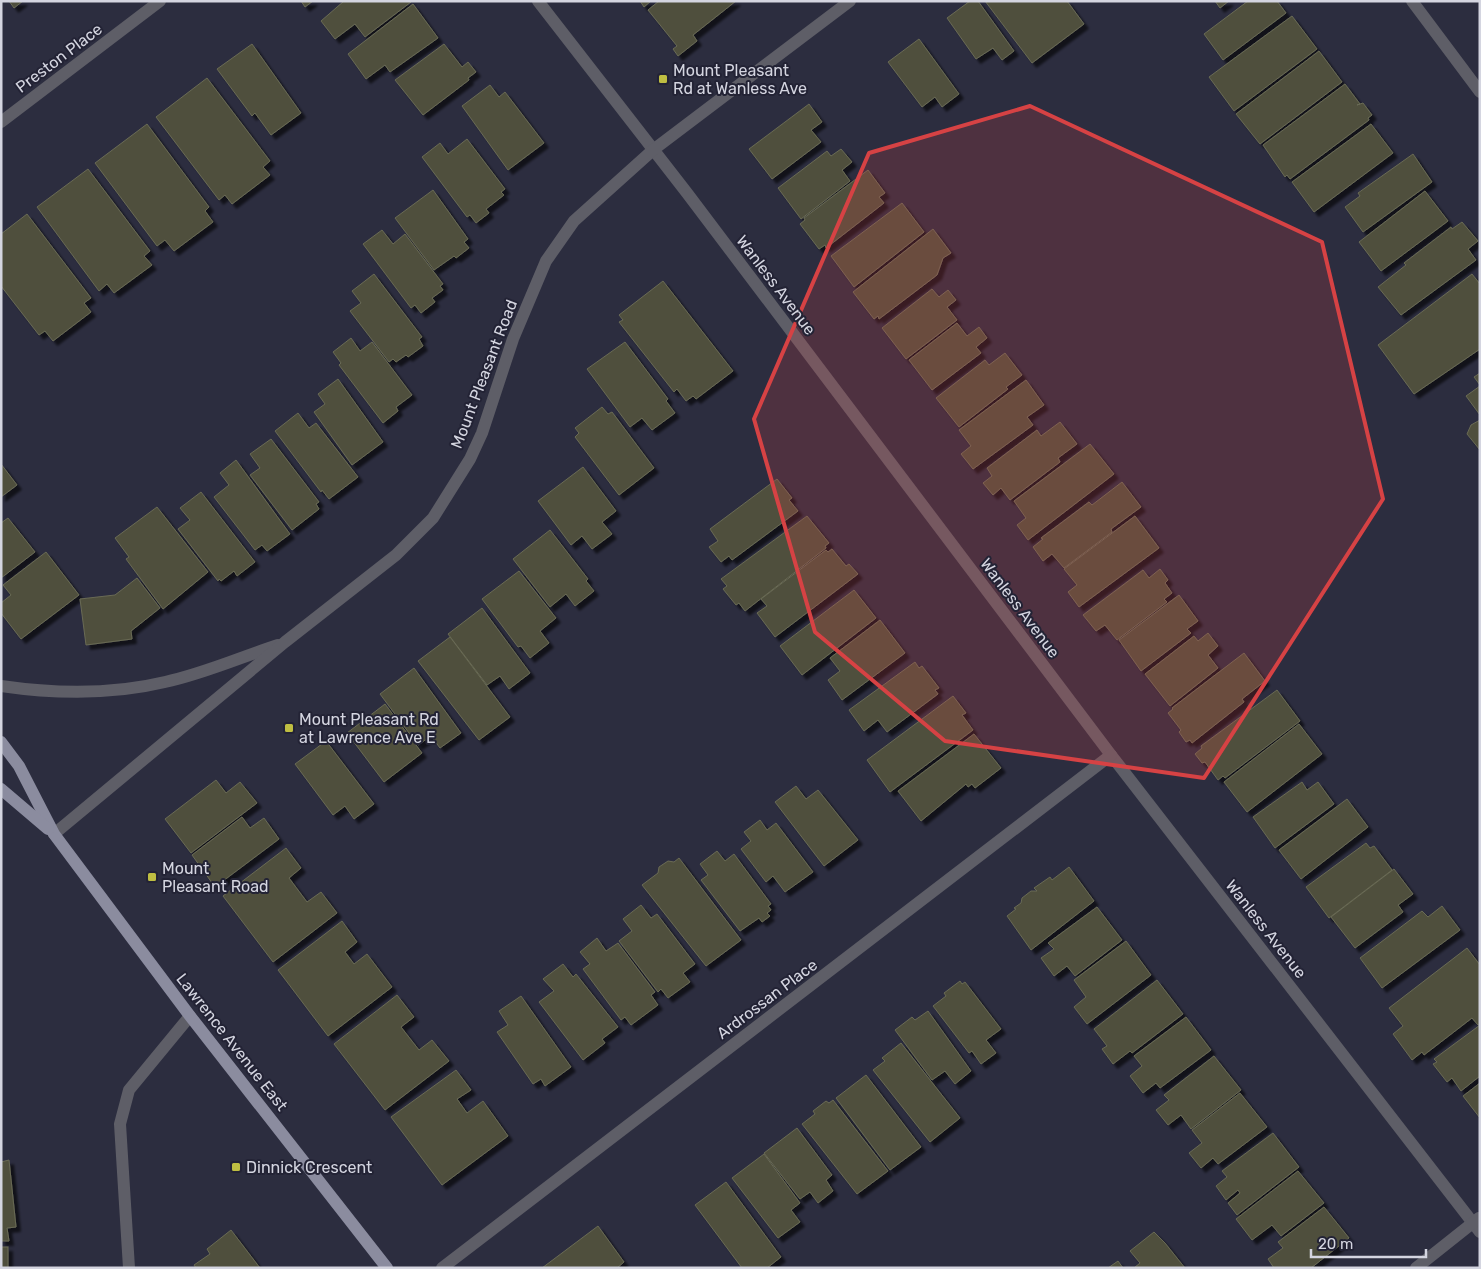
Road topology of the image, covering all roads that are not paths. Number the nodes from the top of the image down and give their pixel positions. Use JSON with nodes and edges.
{"nodes":[{"id":1,"x":160,"y":1,"type":"edge"},
{"id":2,"x":538,"y":1,"type":"edge"},
{"id":3,"x":850,"y":1,"type":"edge"},
{"id":4,"x":1412,"y":1,"type":"edge"},
{"id":5,"x":1480,"y":92,"type":"edge"},
{"id":6,"x":1,"y":122,"type":"edge"},
{"id":7,"x":653,"y":150,"type":"junction"},
{"id":8,"x":285,"y":642,"type":"junction"},
{"id":9,"x":1,"y":686,"type":"edge"},
{"id":10,"x":1,"y":742,"type":"edge"},
{"id":11,"x":1111,"y":756,"type":"junction"},
{"id":12,"x":1,"y":789,"type":"edge"},
{"id":13,"x":54,"y":834,"type":"junction"},
{"id":14,"x":190,"y":1016,"type":"junction"},
{"id":15,"x":1478,"y":1224,"type":"edge"},
{"id":16,"x":129,"y":1268,"type":"edge"},
{"id":17,"x":386,"y":1268,"type":"edge"},
{"id":18,"x":442,"y":1268,"type":"edge"},
{"id":19,"x":1416,"y":1268,"type":"edge"}],
"edges":[{"from":1,"to":6,"type":"street","name":"Preston Place"},
{"from":2,"to":7,"type":"street","name":"Wanless Avenue"},
{"from":3,"to":7,"type":"street","name":"Mount Pleasant Road"},
{"from":4,"to":5,"type":"street"},
{"from":7,"to":8,"type":"street","name":"Mount Pleasant Road"},
{"from":7,"to":11,"type":"street","name":"Wanless Avenue"},
{"from":8,"to":9,"type":"street"},
{"from":8,"to":13,"type":"street","name":"Mount Pleasant Road"},
{"from":10,"to":13,"type":"main road","name":"Lawrence Avenue East"},
{"from":11,"to":15,"type":"street","name":"Wanless Avenue"},
{"from":11,"to":18,"type":"street","name":"Ardrossan Place"},
{"from":12,"to":13,"type":"main road","name":"Lawrence Avenue East"},
{"from":13,"to":14,"type":"main road","name":"Lawrence Avenue East"},
{"from":14,"to":16,"type":"street"},
{"from":14,"to":17,"type":"main road","name":"Lawrence Avenue East"},
{"from":15,"to":19,"type":"street"}]}
